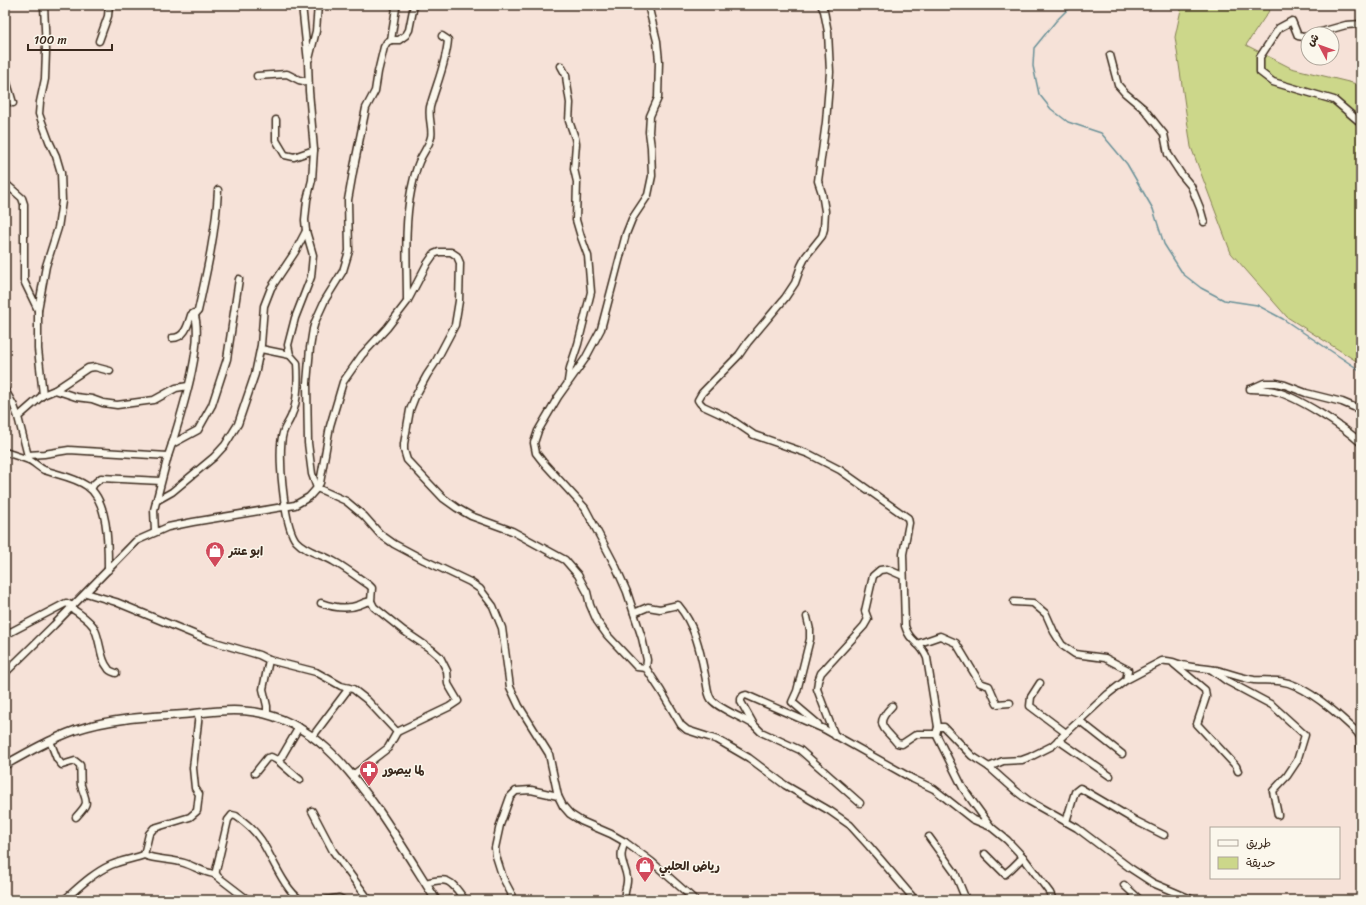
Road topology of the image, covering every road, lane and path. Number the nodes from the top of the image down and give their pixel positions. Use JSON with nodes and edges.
{"nodes":[{"id":1,"x":44,"y":5,"type":"edge"},
{"id":2,"x":109,"y":5,"type":"edge"},
{"id":3,"x":302,"y":5,"type":"edge"},
{"id":4,"x":318,"y":5,"type":"edge"},
{"id":5,"x":393,"y":5,"type":"edge"},
{"id":6,"x":414,"y":5,"type":"edge"},
{"id":7,"x":648,"y":5,"type":"edge"},
{"id":8,"x":821,"y":5,"type":"edge"},
{"id":9,"x":1361,"y":24,"type":"edge"},
{"id":10,"x":1340,"y":27,"type":"edge"},
{"id":11,"x":442,"y":36,"type":"dead end"},
{"id":12,"x":1300,"y":36,"type":"edge"},
{"id":13,"x":391,"y":40,"type":"junction"},
{"id":14,"x":99,"y":41,"type":"dead end"},
{"id":15,"x":1110,"y":55,"type":"dead end"},
{"id":16,"x":308,"y":62,"type":"junction"},
{"id":17,"x":5,"y":65,"type":"edge"},
{"id":18,"x":561,"y":66,"type":"dead end"},
{"id":19,"x":5,"y":73,"type":"edge"},
{"id":20,"x":5,"y":76,"type":"edge"},
{"id":21,"x":257,"y":76,"type":"dead end"},
{"id":22,"x":308,"y":82,"type":"junction"},
{"id":23,"x":13,"y":102,"type":"dead end"},
{"id":24,"x":276,"y":120,"type":"dead end"},
{"id":25,"x":1361,"y":122,"type":"edge"},
{"id":26,"x":314,"y":150,"type":"junction"},
{"id":27,"x":5,"y":183,"type":"edge"},
{"id":28,"x":218,"y":190,"type":"dead end"},
{"id":29,"x":1204,"y":222,"type":"dead end"},
{"id":30,"x":306,"y":231,"type":"junction"},
{"id":31,"x":238,"y":279,"type":"dead end"},
{"id":32,"x":407,"y":302,"type":"junction"},
{"id":33,"x":38,"y":310,"type":"junction"},
{"id":34,"x":195,"y":315,"type":"junction"},
{"id":35,"x":172,"y":338,"type":"dead end"},
{"id":36,"x":261,"y":349,"type":"junction"},
{"id":37,"x":290,"y":355,"type":"junction"},
{"id":38,"x":110,"y":371,"type":"dead end"},
{"id":39,"x":567,"y":385,"type":"junction"},
{"id":40,"x":188,"y":386,"type":"junction"},
{"id":41,"x":5,"y":390,"type":"edge"},
{"id":42,"x":55,"y":390,"type":"junction"},
{"id":43,"x":43,"y":395,"type":"junction"},
{"id":44,"x":1361,"y":410,"type":"edge"},
{"id":45,"x":18,"y":417,"type":"junction"},
{"id":46,"x":1361,"y":443,"type":"edge"},
{"id":47,"x":172,"y":444,"type":"junction"},
{"id":48,"x":5,"y":452,"type":"edge"},
{"id":49,"x":168,"y":456,"type":"junction"},
{"id":50,"x":29,"y":458,"type":"junction"},
{"id":51,"x":161,"y":480,"type":"junction"},
{"id":52,"x":317,"y":488,"type":"junction"},
{"id":53,"x":92,"y":489,"type":"junction"},
{"id":54,"x":156,"y":501,"type":"junction"},
{"id":55,"x":286,"y":508,"type":"junction"},
{"id":56,"x":155,"y":532,"type":"junction"},
{"id":57,"x":108,"y":570,"type":"junction"},
{"id":58,"x":903,"y":576,"type":"junction"},
{"id":59,"x":86,"y":593,"type":"junction"},
{"id":60,"x":371,"y":601,"type":"junction"},
{"id":61,"x":1014,"y":602,"type":"dead end"},
{"id":62,"x":321,"y":603,"type":"dead end"},
{"id":63,"x":72,"y":607,"type":"junction"},
{"id":64,"x":634,"y":613,"type":"junction"},
{"id":65,"x":807,"y":617,"type":"dead end"},
{"id":66,"x":5,"y":635,"type":"edge"},
{"id":67,"x":917,"y":644,"type":"junction"},
{"id":68,"x":269,"y":660,"type":"junction"},
{"id":69,"x":1172,"y":661,"type":"junction"},
{"id":70,"x":646,"y":668,"type":"junction"},
{"id":71,"x":1210,"y":669,"type":"junction"},
{"id":72,"x":5,"y":673,"type":"edge"},
{"id":73,"x":116,"y":673,"type":"dead end"},
{"id":74,"x":1126,"y":680,"type":"junction"},
{"id":75,"x":1040,"y":684,"type":"dead end"},
{"id":76,"x":349,"y":688,"type":"junction"},
{"id":77,"x":1010,"y":703,"type":"dead end"},
{"id":78,"x":892,"y":706,"type":"dead end"},
{"id":79,"x":199,"y":713,"type":"junction"},
{"id":80,"x":267,"y":714,"type":"junction"},
{"id":81,"x":1080,"y":721,"type":"junction"},
{"id":82,"x":754,"y":725,"type":"junction"},
{"id":83,"x":938,"y":727,"type":"junction"},
{"id":84,"x":299,"y":728,"type":"junction"},
{"id":85,"x":824,"y":729,"type":"junction"},
{"id":86,"x":397,"y":732,"type":"junction"},
{"id":87,"x":1066,"y":733,"type":"junction"},
{"id":88,"x":1359,"y":733,"type":"edge"},
{"id":89,"x":936,"y":734,"type":"junction"},
{"id":90,"x":313,"y":736,"type":"junction"},
{"id":91,"x":835,"y":736,"type":"junction"},
{"id":92,"x":1058,"y":740,"type":"junction"},
{"id":93,"x":50,"y":741,"type":"junction"},
{"id":94,"x":1361,"y":749,"type":"edge"},
{"id":95,"x":1122,"y":754,"type":"dead end"},
{"id":96,"x":277,"y":760,"type":"junction"},
{"id":97,"x":5,"y":765,"type":"edge"},
{"id":98,"x":989,"y":767,"type":"junction"},
{"id":99,"x":1238,"y":771,"type":"dead end"},
{"id":100,"x":255,"y":773,"type":"dead end"},
{"id":101,"x":353,"y":775,"type":"junction"},
{"id":102,"x":1110,"y":776,"type":"dead end"},
{"id":103,"x":300,"y":780,"type":"dead end"},
{"id":104,"x":558,"y":796,"type":"junction"},
{"id":105,"x":860,"y":803,"type":"dead end"},
{"id":106,"x":312,"y":811,"type":"dead end"},
{"id":107,"x":1278,"y":815,"type":"dead end"},
{"id":108,"x":76,"y":817,"type":"dead end"},
{"id":109,"x":1066,"y":822,"type":"junction"},
{"id":110,"x":991,"y":827,"type":"junction"},
{"id":111,"x":1164,"y":835,"type":"dead end"},
{"id":112,"x":929,"y":837,"type":"dead end"},
{"id":113,"x":625,"y":842,"type":"junction"},
{"id":114,"x":985,"y":854,"type":"dead end"},
{"id":115,"x":144,"y":855,"type":"junction"},
{"id":116,"x":1023,"y":857,"type":"junction"},
{"id":117,"x":214,"y":874,"type":"junction"},
{"id":118,"x":426,"y":883,"type":"junction"},
{"id":119,"x":1124,"y":885,"type":"dead end"},
{"id":120,"x":367,"y":899,"type":"edge"},
{"id":121,"x":64,"y":900,"type":"edge"},
{"id":122,"x":248,"y":900,"type":"edge"},
{"id":123,"x":301,"y":900,"type":"edge"},
{"id":124,"x":326,"y":900,"type":"edge"},
{"id":125,"x":344,"y":900,"type":"edge"},
{"id":126,"x":436,"y":900,"type":"edge"},
{"id":127,"x":464,"y":900,"type":"edge"},
{"id":128,"x":512,"y":900,"type":"edge"},
{"id":129,"x":625,"y":900,"type":"edge"},
{"id":130,"x":696,"y":900,"type":"edge"},
{"id":131,"x":915,"y":900,"type":"edge"},
{"id":132,"x":966,"y":900,"type":"edge"},
{"id":133,"x":1053,"y":900,"type":"edge"},
{"id":134,"x":1140,"y":900,"type":"edge"},
{"id":135,"x":1193,"y":900,"type":"edge"}],
"edges":[{"from":1,"to":33,"type":"street"},
{"from":2,"to":14,"type":"street"},
{"from":3,"to":16,"type":"street"},
{"from":4,"to":16,"type":"street"},
{"from":5,"to":13,"type":"street"},
{"from":6,"to":13,"type":"street"},
{"from":7,"to":39,"type":"street"},
{"from":8,"to":58,"type":"street"},
{"from":9,"to":10,"type":"street"},
{"from":11,"to":32,"type":"street"},
{"from":12,"to":25,"type":"street"},
{"from":13,"to":52,"type":"street"},
{"from":15,"to":29,"type":"street"},
{"from":16,"to":22,"type":"street"},
{"from":17,"to":19,"type":"street"},
{"from":18,"to":39,"type":"street"},
{"from":20,"to":23,"type":"street"},
{"from":21,"to":22,"type":"street"},
{"from":22,"to":26,"type":"street"},
{"from":24,"to":26,"type":"street"},
{"from":26,"to":30,"type":"street"},
{"from":27,"to":33,"type":"street"},
{"from":28,"to":34,"type":"street"},
{"from":30,"to":36,"type":"street"},
{"from":30,"to":37,"type":"street"},
{"from":31,"to":47,"type":"street"},
{"from":32,"to":52,"type":"street"},
{"from":32,"to":70,"type":"street"},
{"from":33,"to":43,"type":"street"},
{"from":34,"to":35,"type":"street"},
{"from":34,"to":40,"type":"street"},
{"from":36,"to":37,"type":"street"},
{"from":36,"to":54,"type":"street"},
{"from":37,"to":55,"type":"street"},
{"from":38,"to":42,"type":"street"},
{"from":39,"to":64,"type":"street"},
{"from":40,"to":42,"type":"street"},
{"from":40,"to":47,"type":"street"},
{"from":41,"to":45,"type":"street"},
{"from":42,"to":43,"type":"street"},
{"from":43,"to":45,"type":"street"},
{"from":44,"to":46,"type":"street"},
{"from":45,"to":50,"type":"street"},
{"from":47,"to":49,"type":"street"},
{"from":48,"to":50,"type":"street"},
{"from":49,"to":50,"type":"street"},
{"from":49,"to":51,"type":"street"},
{"from":50,"to":53,"type":"street"},
{"from":51,"to":53,"type":"street"},
{"from":51,"to":54,"type":"street"},
{"from":52,"to":55,"type":"street"},
{"from":52,"to":104,"type":"street"},
{"from":53,"to":57,"type":"street"},
{"from":54,"to":56,"type":"street"},
{"from":55,"to":56,"type":"street"},
{"from":55,"to":60,"type":"street"},
{"from":56,"to":57,"type":"street"},
{"from":57,"to":59,"type":"street"},
{"from":58,"to":67,"type":"street"},
{"from":58,"to":91,"type":"street"},
{"from":59,"to":63,"type":"street"},
{"from":59,"to":68,"type":"street"},
{"from":60,"to":62,"type":"street"},
{"from":60,"to":86,"type":"street"},
{"from":61,"to":74,"type":"street"},
{"from":63,"to":66,"type":"street"},
{"from":63,"to":72,"type":"street"},
{"from":63,"to":73,"type":"street"},
{"from":64,"to":70,"type":"street"},
{"from":64,"to":82,"type":"street"},
{"from":65,"to":85,"type":"street"},
{"from":67,"to":77,"type":"street"},
{"from":67,"to":83,"type":"street"},
{"from":68,"to":76,"type":"street"},
{"from":68,"to":80,"type":"street"},
{"from":69,"to":71,"type":"street"},
{"from":69,"to":74,"type":"street"},
{"from":69,"to":99,"type":"street"},
{"from":70,"to":131,"type":"street"},
{"from":71,"to":88,"type":"street"},
{"from":71,"to":107,"type":"street"},
{"from":74,"to":81,"type":"street"},
{"from":75,"to":87,"type":"street"},
{"from":76,"to":86,"type":"street"},
{"from":76,"to":90,"type":"street"},
{"from":78,"to":89,"type":"street"},
{"from":79,"to":80,"type":"street"},
{"from":79,"to":93,"type":"street"},
{"from":79,"to":115,"type":"street"},
{"from":80,"to":84,"type":"street"},
{"from":81,"to":87,"type":"street"},
{"from":81,"to":95,"type":"street"},
{"from":82,"to":85,"type":"street"},
{"from":82,"to":105,"type":"street"},
{"from":83,"to":89,"type":"street"},
{"from":83,"to":98,"type":"street"},
{"from":84,"to":90,"type":"street"},
{"from":84,"to":96,"type":"street"},
{"from":85,"to":91,"type":"street"},
{"from":86,"to":101,"type":"street"},
{"from":87,"to":92,"type":"street"},
{"from":88,"to":94,"type":"street"},
{"from":89,"to":110,"type":"street"},
{"from":90,"to":101,"type":"street"},
{"from":91,"to":110,"type":"street"},
{"from":92,"to":98,"type":"street"},
{"from":92,"to":102,"type":"street"},
{"from":93,"to":97,"type":"street"},
{"from":93,"to":108,"type":"street"},
{"from":96,"to":100,"type":"street"},
{"from":96,"to":103,"type":"street"},
{"from":98,"to":109,"type":"street"},
{"from":101,"to":118,"type":"street"},
{"from":104,"to":113,"type":"street"},
{"from":104,"to":128,"type":"street"},
{"from":106,"to":120,"type":"street"},
{"from":109,"to":111,"type":"street"},
{"from":109,"to":135,"type":"street"},
{"from":110,"to":116,"type":"street"},
{"from":112,"to":132,"type":"street"},
{"from":113,"to":129,"type":"street"},
{"from":113,"to":130,"type":"street"},
{"from":114,"to":116,"type":"street"},
{"from":115,"to":117,"type":"street"},
{"from":115,"to":121,"type":"street"},
{"from":116,"to":133,"type":"street"},
{"from":117,"to":122,"type":"street"},
{"from":117,"to":123,"type":"street"},
{"from":118,"to":126,"type":"street"},
{"from":118,"to":127,"type":"street"},
{"from":119,"to":134,"type":"street"},
{"from":124,"to":125,"type":"street"}]}
